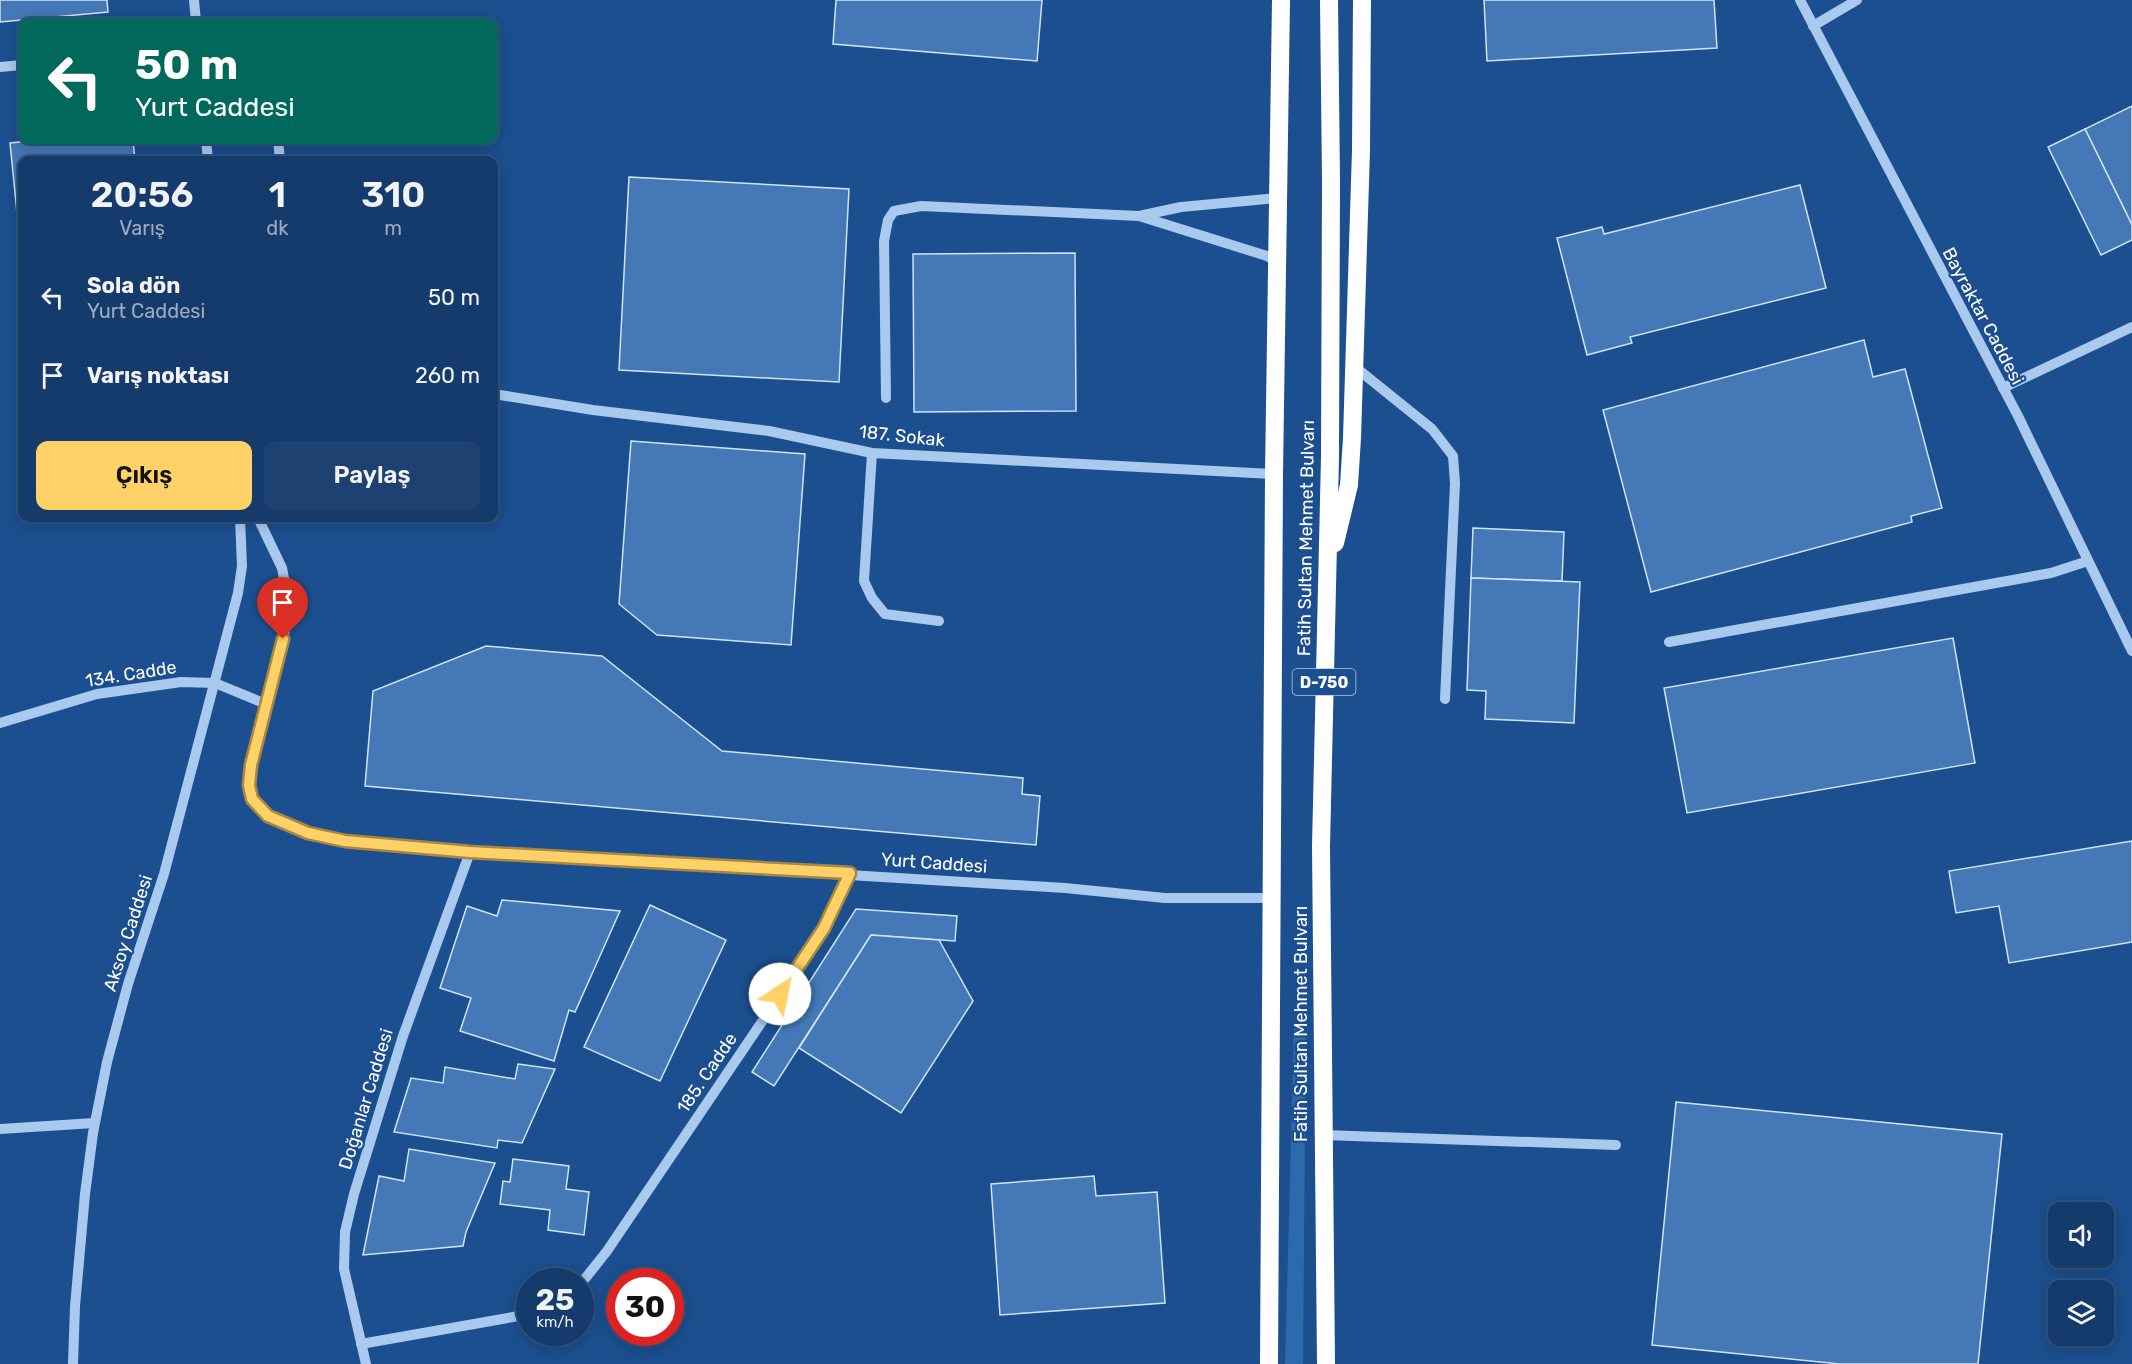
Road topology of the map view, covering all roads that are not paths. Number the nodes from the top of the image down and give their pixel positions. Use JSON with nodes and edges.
{"nodes":[{"id":1,"x":194,"y":0,"type":"edge"},
{"id":2,"x":1272,"y":0,"type":"edge"},
{"id":3,"x":1281,"y":0,"type":"edge"},
{"id":4,"x":1329,"y":0,"type":"edge"},
{"id":5,"x":1362,"y":0,"type":"edge"},
{"id":6,"x":1800,"y":0,"type":"edge"},
{"id":7,"x":1857,"y":0,"type":"edge"},
{"id":8,"x":195,"y":18,"type":"edge"},
{"id":9,"x":1813,"y":26,"type":"junction"},
{"id":10,"x":18,"y":65,"type":"edge"},
{"id":11,"x":0,"y":67,"type":"edge"},
{"id":12,"x":1280,"y":104,"type":"junction"},
{"id":13,"x":1277,"y":198,"type":"junction"},
{"id":14,"x":1139,"y":216,"type":"junction"},
{"id":15,"x":1277,"y":262,"type":"junction"},
{"id":16,"x":2132,"y":327,"type":"edge"},
{"id":17,"x":1355,"y":367,"type":"junction"},
{"id":18,"x":2003,"y":388,"type":"junction"},
{"id":19,"x":498,"y":394,"type":"edge"},
{"id":20,"x":886,"y":398,"type":"dead end"},
{"id":21,"x":872,"y":453,"type":"junction"},
{"id":22,"x":1274,"y":474,"type":"junction"},
{"id":23,"x":240,"y":522,"type":"edge"},
{"id":24,"x":260,"y":522,"type":"edge"},
{"id":25,"x":2088,"y":561,"type":"junction"},
{"id":26,"x":1327,"y":580,"type":"junction"},
{"id":27,"x":939,"y":621,"type":"dead end"},
{"id":28,"x":1669,"y":642,"type":"dead end"},
{"id":29,"x":2132,"y":651,"type":"edge"},
{"id":30,"x":214,"y":683,"type":"junction"},
{"id":31,"x":1445,"y":699,"type":"dead end"},
{"id":32,"x":266,"y":704,"type":"junction"},
{"id":33,"x":0,"y":723,"type":"edge"},
{"id":34,"x":470,"y":852,"type":"junction"},
{"id":35,"x":850,"y":873,"type":"junction"},
{"id":36,"x":1271,"y":898,"type":"junction"},
{"id":37,"x":94,"y":1123,"type":"junction"},
{"id":38,"x":0,"y":1129,"type":"edge"},
{"id":39,"x":1323,"y":1135,"type":"junction"},
{"id":40,"x":1616,"y":1145,"type":"dead end"},
{"id":41,"x":594,"y":1268,"type":"edge"},
{"id":42,"x":516,"y":1316,"type":"edge"},
{"id":43,"x":361,"y":1344,"type":"junction"},
{"id":44,"x":74,"y":1364,"type":"edge"},
{"id":45,"x":366,"y":1364,"type":"edge"},
{"id":46,"x":1269,"y":1364,"type":"edge"},
{"id":47,"x":1326,"y":1364,"type":"edge"}],
"edges":[{"from":1,"to":8,"type":"street"},
{"from":2,"to":12,"type":"highway"},
{"from":3,"to":12,"type":"highway","name":"Fatih Sultan Mehmet Bulvarı"},
{"from":4,"to":26,"type":"highway","name":"Fatih Sultan Mehmet Bulvarı","number":"D-750"},
{"from":5,"to":17,"type":"highway"},
{"from":6,"to":9,"type":"street","name":"Bayraktar Caddesi"},
{"from":7,"to":9,"type":"street"},
{"from":9,"to":18,"type":"street","name":"Bayraktar Caddesi"},
{"from":10,"to":11,"type":"street"},
{"from":12,"to":13,"type":"highway","name":"Fatih Sultan Mehmet Bulvarı"},
{"from":13,"to":14,"type":"street"},
{"from":13,"to":15,"type":"highway","name":"Fatih Sultan Mehmet Bulvarı"},
{"from":14,"to":15,"type":"street"},
{"from":14,"to":20,"type":"street"},
{"from":15,"to":22,"type":"highway","name":"Fatih Sultan Mehmet Bulvarı"},
{"from":16,"to":18,"type":"street"},
{"from":17,"to":26,"type":"highway"},
{"from":17,"to":31,"type":"street"},
{"from":18,"to":25,"type":"street","name":"Bayraktar Caddesi"},
{"from":19,"to":21,"type":"street","name":"187. Sokak"},
{"from":21,"to":22,"type":"street","name":"187. Sokak"},
{"from":21,"to":27,"type":"street"},
{"from":22,"to":36,"type":"highway","name":"Fatih Sultan Mehmet Bulvarı"},
{"from":23,"to":30,"type":"street","name":"Aksoy Caddesi"},
{"from":24,"to":32,"type":"street","name":"Yurt Caddesi"},
{"from":25,"to":28,"type":"street"},
{"from":25,"to":29,"type":"street","name":"Bayraktar Caddesi"},
{"from":26,"to":39,"type":"highway","name":"Fatih Sultan Mehmet Bulvarı","number":"D-750"},
{"from":30,"to":32,"type":"street","name":"134. Cadde"},
{"from":30,"to":33,"type":"street","name":"134. Cadde"},
{"from":30,"to":37,"type":"street","name":"Aksoy Caddesi"},
{"from":32,"to":34,"type":"street","name":"Yurt Caddesi"},
{"from":34,"to":35,"type":"street","name":"Yurt Caddesi"},
{"from":34,"to":43,"type":"street","name":"Doğanlar Caddesi"},
{"from":35,"to":36,"type":"street","name":"Yurt Caddesi"},
{"from":35,"to":41,"type":"street","name":"185. Cadde"},
{"from":36,"to":46,"type":"highway","name":"Fatih Sultan Mehmet Bulvarı"},
{"from":37,"to":38,"type":"street"},
{"from":37,"to":44,"type":"street","name":"Aksoy Caddesi"},
{"from":39,"to":40,"type":"street"},
{"from":39,"to":47,"type":"highway","name":"Fatih Sultan Mehmet Bulvarı","number":"D-750"},
{"from":42,"to":43,"type":"street"},
{"from":43,"to":45,"type":"street","name":"Doğanlar Caddesi"}]}
